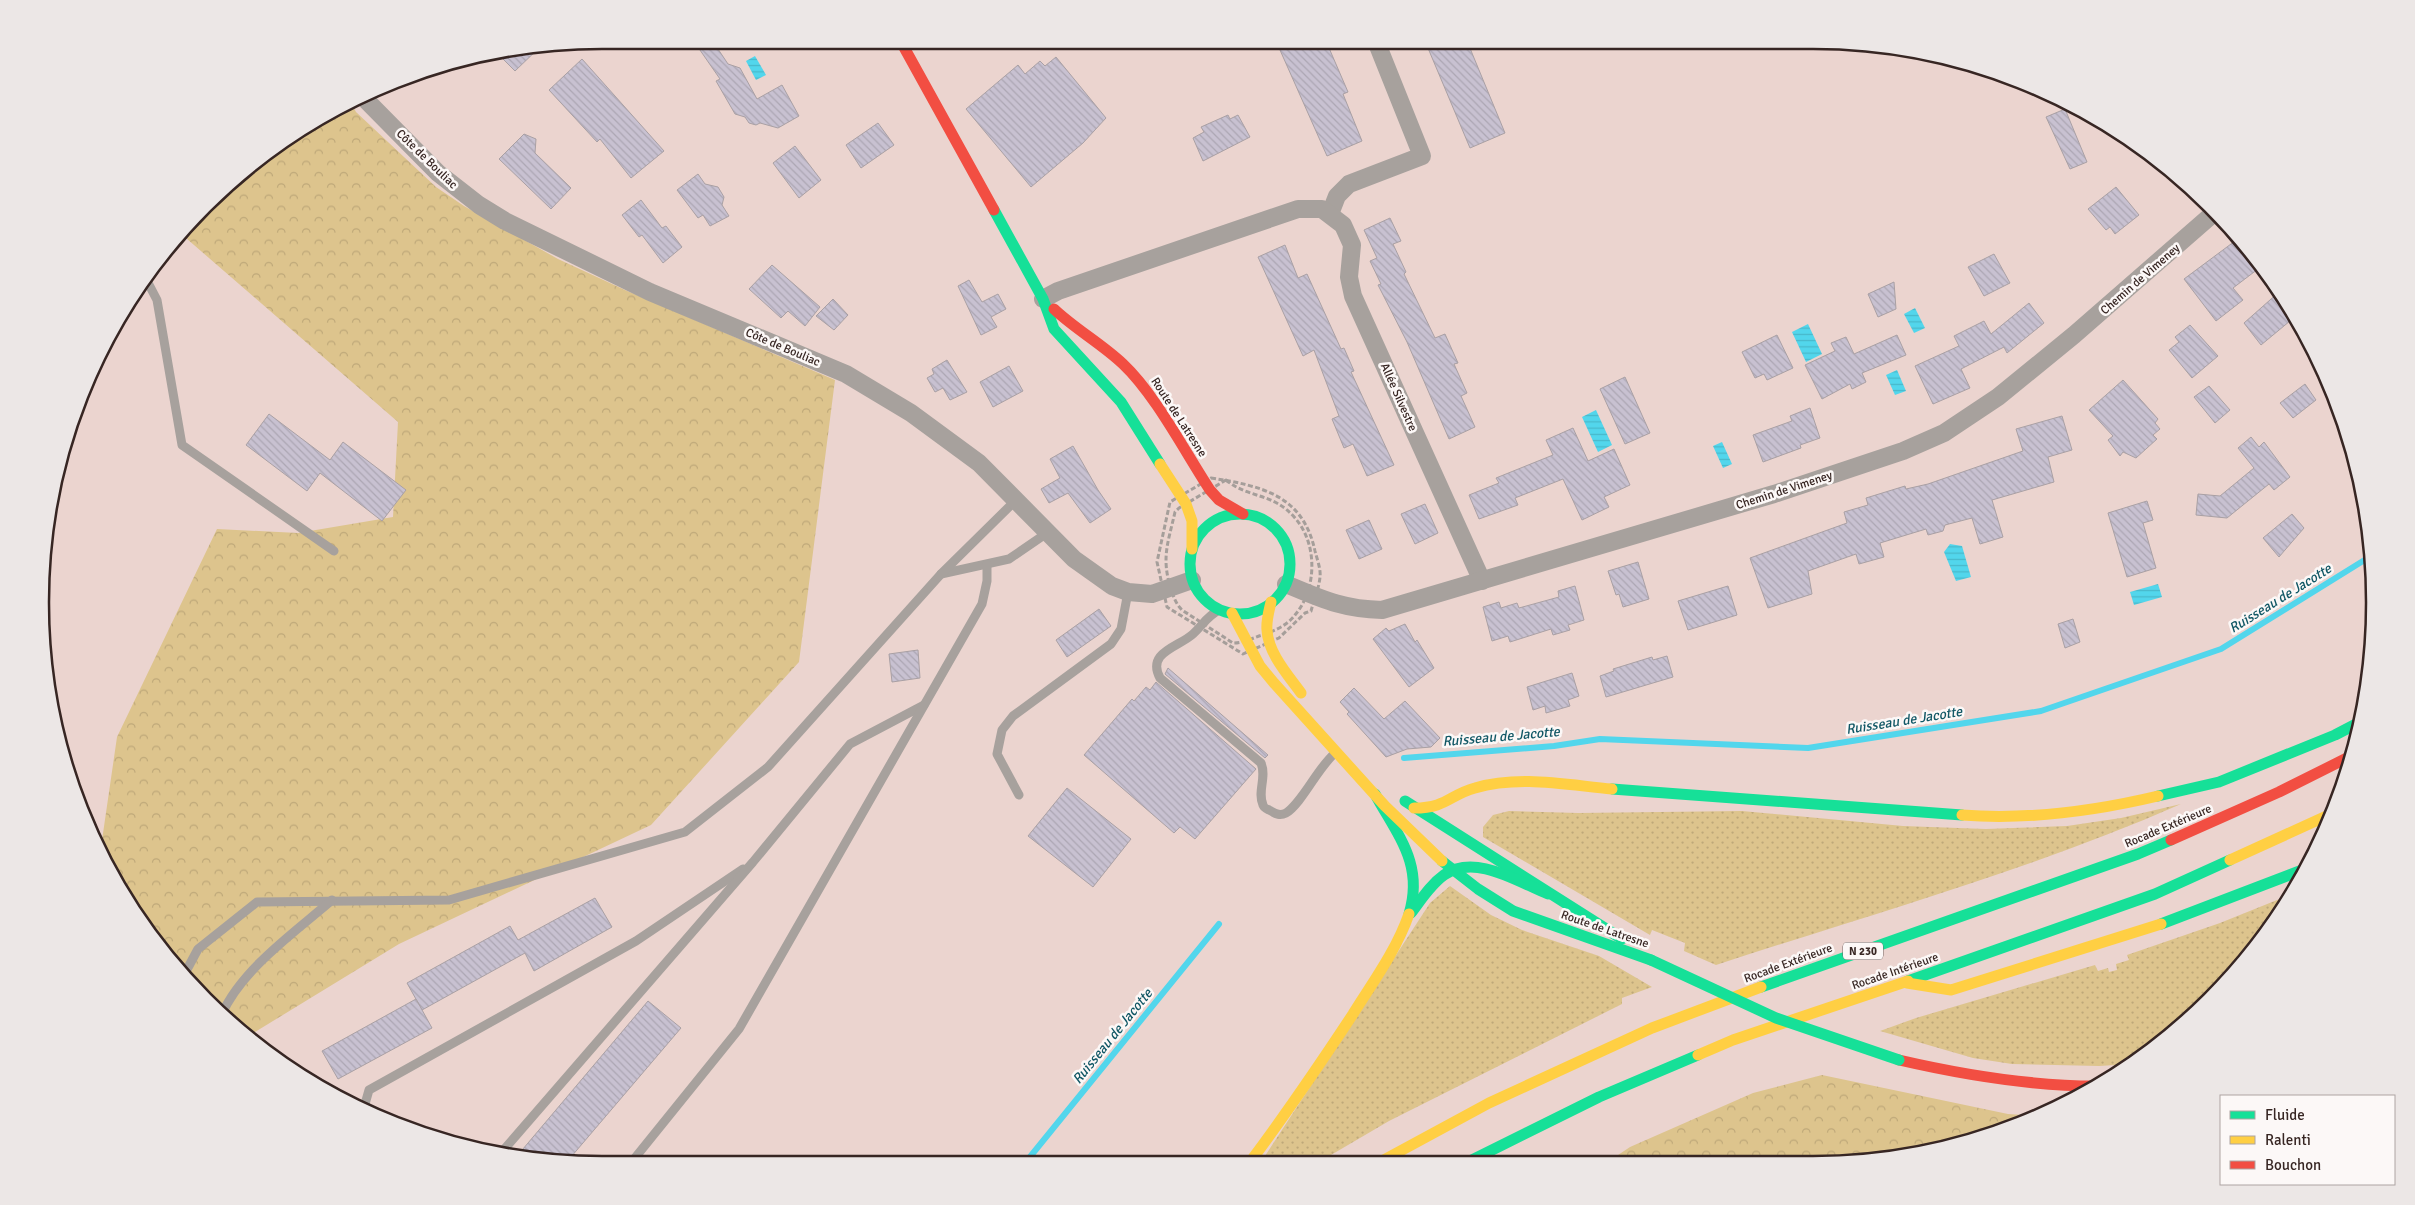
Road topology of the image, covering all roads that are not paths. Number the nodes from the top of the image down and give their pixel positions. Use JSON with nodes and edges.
{"nodes":[{"id":1,"x":905,"y":49,"type":"edge"},
{"id":2,"x":1379,"y":49,"type":"edge"},
{"id":3,"x":368,"y":101,"type":"edge"},
{"id":4,"x":1330,"y":214,"type":"junction"},
{"id":5,"x":2210,"y":217,"type":"edge"},
{"id":6,"x":149,"y":285,"type":"edge"},
{"id":7,"x":1043,"y":299,"type":"junction"},
{"id":8,"x":1109,"y":353,"type":"junction"},
{"id":9,"x":1092,"y":372,"type":"junction"},
{"id":10,"x":1016,"y":500,"type":"junction"},
{"id":11,"x":1243,"y":514,"type":"junction"},
{"id":12,"x":1047,"y":533,"type":"junction"},
{"id":13,"x":1192,"y":549,"type":"junction"},
{"id":14,"x":334,"y":551,"type":"dead end"},
{"id":15,"x":987,"y":565,"type":"junction"},
{"id":16,"x":941,"y":574,"type":"junction"},
{"id":17,"x":1192,"y":580,"type":"junction"},
{"id":18,"x":1482,"y":581,"type":"junction"},
{"id":19,"x":1286,"y":584,"type":"junction"},
{"id":20,"x":1128,"y":592,"type":"junction"},
{"id":21,"x":1271,"y":602,"type":"junction"},
{"id":22,"x":1219,"y":610,"type":"junction"},
{"id":23,"x":1232,"y":613,"type":"junction"},
{"id":24,"x":924,"y":705,"type":"junction"},
{"id":25,"x":1312,"y":705,"type":"dead end"},
{"id":26,"x":2352,"y":726,"type":"edge"},
{"id":27,"x":1336,"y":752,"type":"junction"},
{"id":28,"x":2343,"y":760,"type":"edge"},
{"id":29,"x":1393,"y":791,"type":"dead end"},
{"id":30,"x":1375,"y":794,"type":"junction"},
{"id":31,"x":1019,"y":795,"type":"dead end"},
{"id":32,"x":1414,"y":808,"type":"junction"},
{"id":33,"x":2322,"y":818,"type":"edge"},
{"id":34,"x":753,"y":862,"type":"junction"},
{"id":35,"x":1452,"y":869,"type":"junction"},
{"id":36,"x":2295,"y":873,"type":"edge"},
{"id":37,"x":1548,"y":894,"type":"junction"},
{"id":38,"x":332,"y":900,"type":"junction"},
{"id":39,"x":1408,"y":918,"type":"junction"},
{"id":40,"x":1651,"y":960,"type":"junction"},
{"id":41,"x":187,"y":969,"type":"edge"},
{"id":42,"x":1903,"y":983,"type":"junction"},
{"id":43,"x":225,"y":1007,"type":"edge"},
{"id":44,"x":2081,"y":1086,"type":"edge"},
{"id":45,"x":365,"y":1102,"type":"edge"},
{"id":46,"x":505,"y":1148,"type":"edge"},
{"id":47,"x":636,"y":1156,"type":"edge"},
{"id":48,"x":1254,"y":1156,"type":"edge"},
{"id":49,"x":1391,"y":1156,"type":"edge"},
{"id":50,"x":1480,"y":1156,"type":"edge"}],
"edges":[{"from":1,"to":7,"type":"main road","name":"Route de Latresne"},
{"from":2,"to":4,"type":"street"},
{"from":3,"to":10,"type":"street","name":"Côte de Bouliac"},
{"from":4,"to":7,"type":"street"},
{"from":4,"to":18,"type":"street","name":"Allée Silvestre"},
{"from":5,"to":18,"type":"street","name":"Chemin de Vimeney"},
{"from":6,"to":14,"type":"lane"},
{"from":7,"to":8,"type":"main road","name":"Route de Latresne"},
{"from":7,"to":9,"type":"main road","name":"Route de Latresne"},
{"from":8,"to":9,"type":"street"},
{"from":8,"to":11,"type":"main road","name":"Route de Latresne"},
{"from":9,"to":13,"type":"main road","name":"Route de Latresne"},
{"from":10,"to":12,"type":"street","name":"Côte de Bouliac"},
{"from":10,"to":16,"type":"lane"},
{"from":11,"to":13,"type":"main road"},
{"from":11,"to":19,"type":"main road"},
{"from":12,"to":15,"type":"lane"},
{"from":12,"to":20,"type":"street","name":"Côte de Bouliac"},
{"from":13,"to":17,"type":"main road"},
{"from":15,"to":16,"type":"lane"},
{"from":15,"to":24,"type":"lane"},
{"from":16,"to":38,"type":"lane"},
{"from":17,"to":20,"type":"street","name":"Côte de Bouliac"},
{"from":17,"to":22,"type":"main road"},
{"from":18,"to":19,"type":"street","name":"Chemin de Vimeney"},
{"from":19,"to":21,"type":"main road"},
{"from":20,"to":31,"type":"lane"},
{"from":21,"to":23,"type":"main road"},
{"from":21,"to":25,"type":"main road"},
{"from":22,"to":23,"type":"main road"},
{"from":22,"to":27,"type":"lane"},
{"from":23,"to":27,"type":"main road","name":"Route de Latresne"},
{"from":24,"to":34,"type":"lane"},
{"from":24,"to":47,"type":"lane"},
{"from":26,"to":32,"type":"main road"},
{"from":27,"to":30,"type":"main road","name":"Route de Latresne"},
{"from":28,"to":49,"type":"main road","name":"Rocade Extérieure","number":"N 230"},
{"from":29,"to":32,"type":"main road","name":"Route de Latresne"},
{"from":30,"to":35,"type":"main road","name":"Route de Latresne"},
{"from":30,"to":39,"type":"main road"},
{"from":32,"to":37,"type":"main road","name":"Route de Latresne"},
{"from":33,"to":42,"type":"main road","name":"Rocade Intérieure"},
{"from":34,"to":45,"type":"lane"},
{"from":34,"to":46,"type":"lane"},
{"from":35,"to":37,"type":"main road"},
{"from":35,"to":39,"type":"main road"},
{"from":35,"to":40,"type":"main road","name":"Route de Latresne"},
{"from":36,"to":42,"type":"main road"},
{"from":37,"to":40,"type":"main road","name":"Route de Latresne"},
{"from":38,"to":41,"type":"lane"},
{"from":38,"to":43,"type":"lane"},
{"from":39,"to":48,"type":"main road"},
{"from":40,"to":44,"type":"main road","bridge":true},
{"from":42,"to":50,"type":"main road","name":"Rocade Intérieure"}]}
